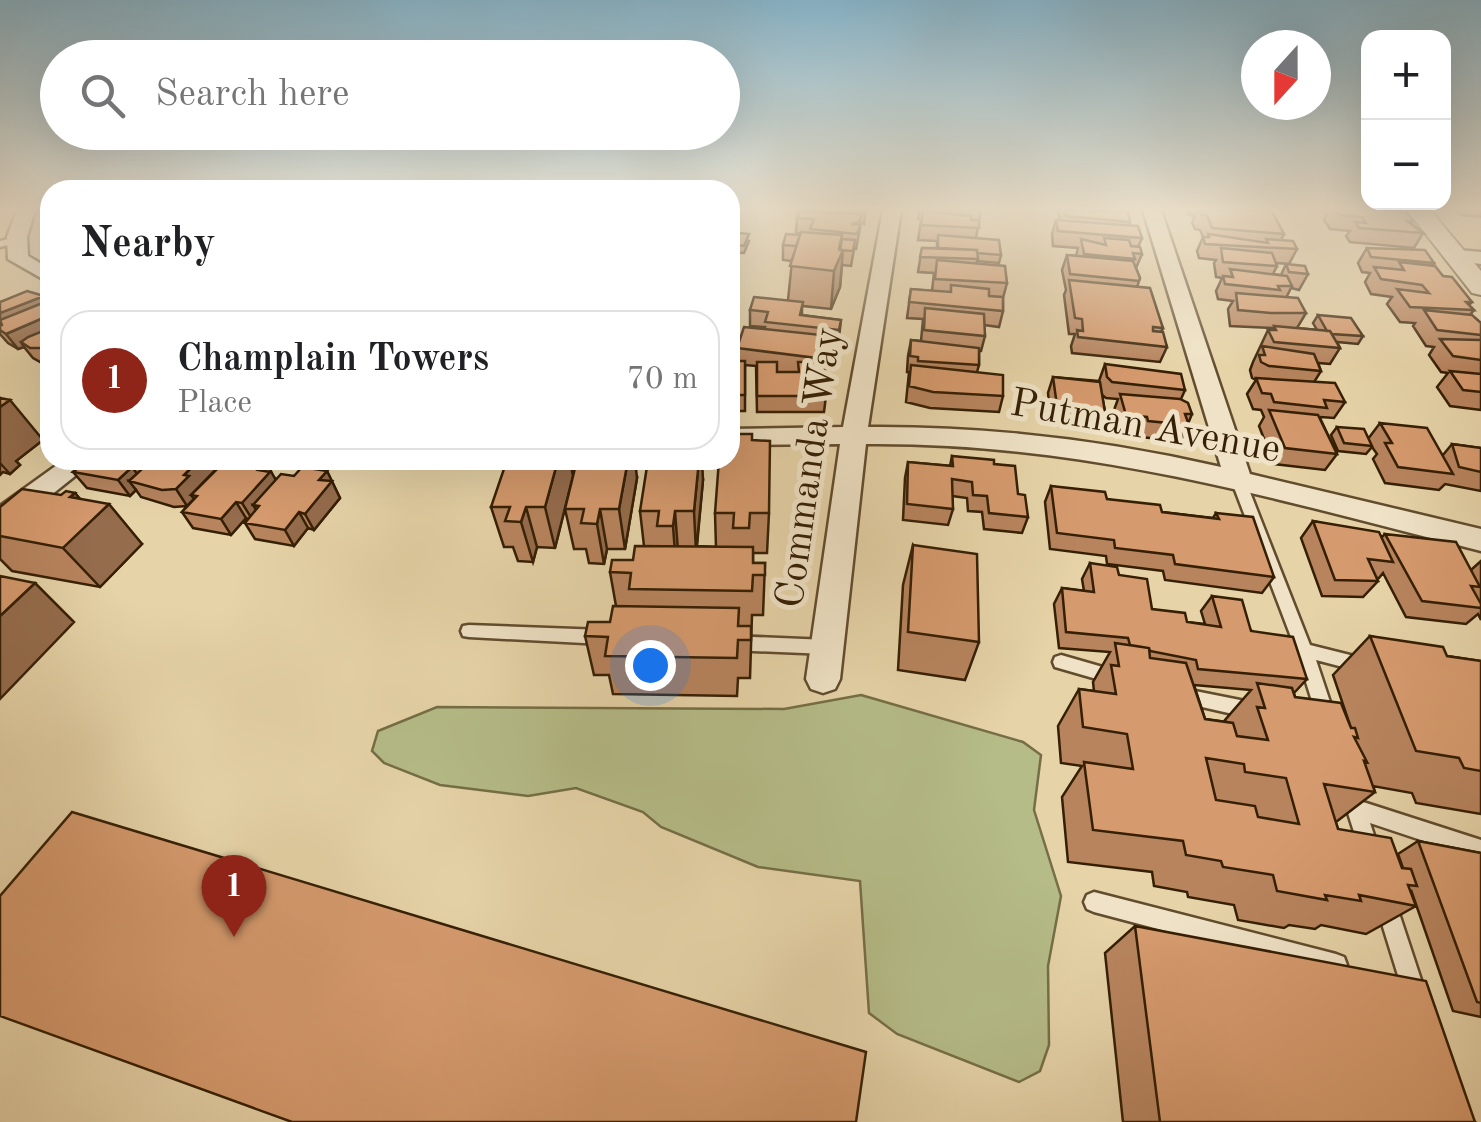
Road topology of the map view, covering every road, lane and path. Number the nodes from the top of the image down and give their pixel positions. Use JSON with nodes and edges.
{"nodes":[{"id":1,"x":883,"y":262,"type":"edge"},
{"id":2,"x":1169,"y":262,"type":"edge"},
{"id":3,"x":1471,"y":262,"type":"edge"},
{"id":4,"x":1481,"y":287,"type":"edge"},
{"id":5,"x":740,"y":437,"type":"edge"},
{"id":6,"x":854,"y":437,"type":"junction"},
{"id":7,"x":69,"y":470,"type":"edge"},
{"id":8,"x":1238,"y":482,"type":"junction"},
{"id":9,"x":0,"y":521,"type":"edge"},
{"id":10,"x":1481,"y":540,"type":"edge"},
{"id":11,"x":469,"y":631,"type":"dead end"},
{"id":12,"x":624,"y":638,"type":"edge"},
{"id":13,"x":721,"y":642,"type":"edge"},
{"id":14,"x":827,"y":647,"type":"junction"},
{"id":15,"x":1304,"y":650,"type":"junction"},
{"id":16,"x":1060,"y":662,"type":"dead end"},
{"id":17,"x":1392,"y":673,"type":"edge"},
{"id":18,"x":823,"y":679,"type":"dead end"},
{"id":19,"x":1136,"y":683,"type":"edge"},
{"id":20,"x":1155,"y":688,"type":"edge"},
{"id":21,"x":1271,"y":714,"type":"edge"},
{"id":22,"x":1324,"y":731,"type":"edge"},
{"id":23,"x":1345,"y":776,"type":"edge"},
{"id":24,"x":1356,"y":809,"type":"junction"},
{"id":25,"x":1481,"y":850,"type":"edge"},
{"id":26,"x":1094,"y":902,"type":"dead end"},
{"id":27,"x":1356,"y":971,"type":"edge"},
{"id":28,"x":1423,"y":1019,"type":"edge"}],
"edges":[{"from":1,"to":6,"type":"street","name":"Commanda Way"},
{"from":2,"to":8,"type":"street"},
{"from":3,"to":4,"type":"street"},
{"from":5,"to":6,"type":"street","name":"Putman Avenue"},
{"from":6,"to":8,"type":"street","name":"Putman Avenue"},
{"from":6,"to":14,"type":"street","name":"Commanda Way"},
{"from":7,"to":9,"type":"street"},
{"from":8,"to":10,"type":"street","name":"Putman Avenue"},
{"from":8,"to":15,"type":"lane"},
{"from":11,"to":12,"type":"lane"},
{"from":13,"to":14,"type":"lane"},
{"from":14,"to":18,"type":"street","name":"Commanda Way"},
{"from":15,"to":17,"type":"lane"},
{"from":15,"to":22,"type":"lane"},
{"from":16,"to":19,"type":"lane"},
{"from":20,"to":21,"type":"lane"},
{"from":23,"to":24,"type":"lane"},
{"from":24,"to":25,"type":"lane"},
{"from":24,"to":28,"type":"lane"},
{"from":26,"to":27,"type":"lane"}]}
